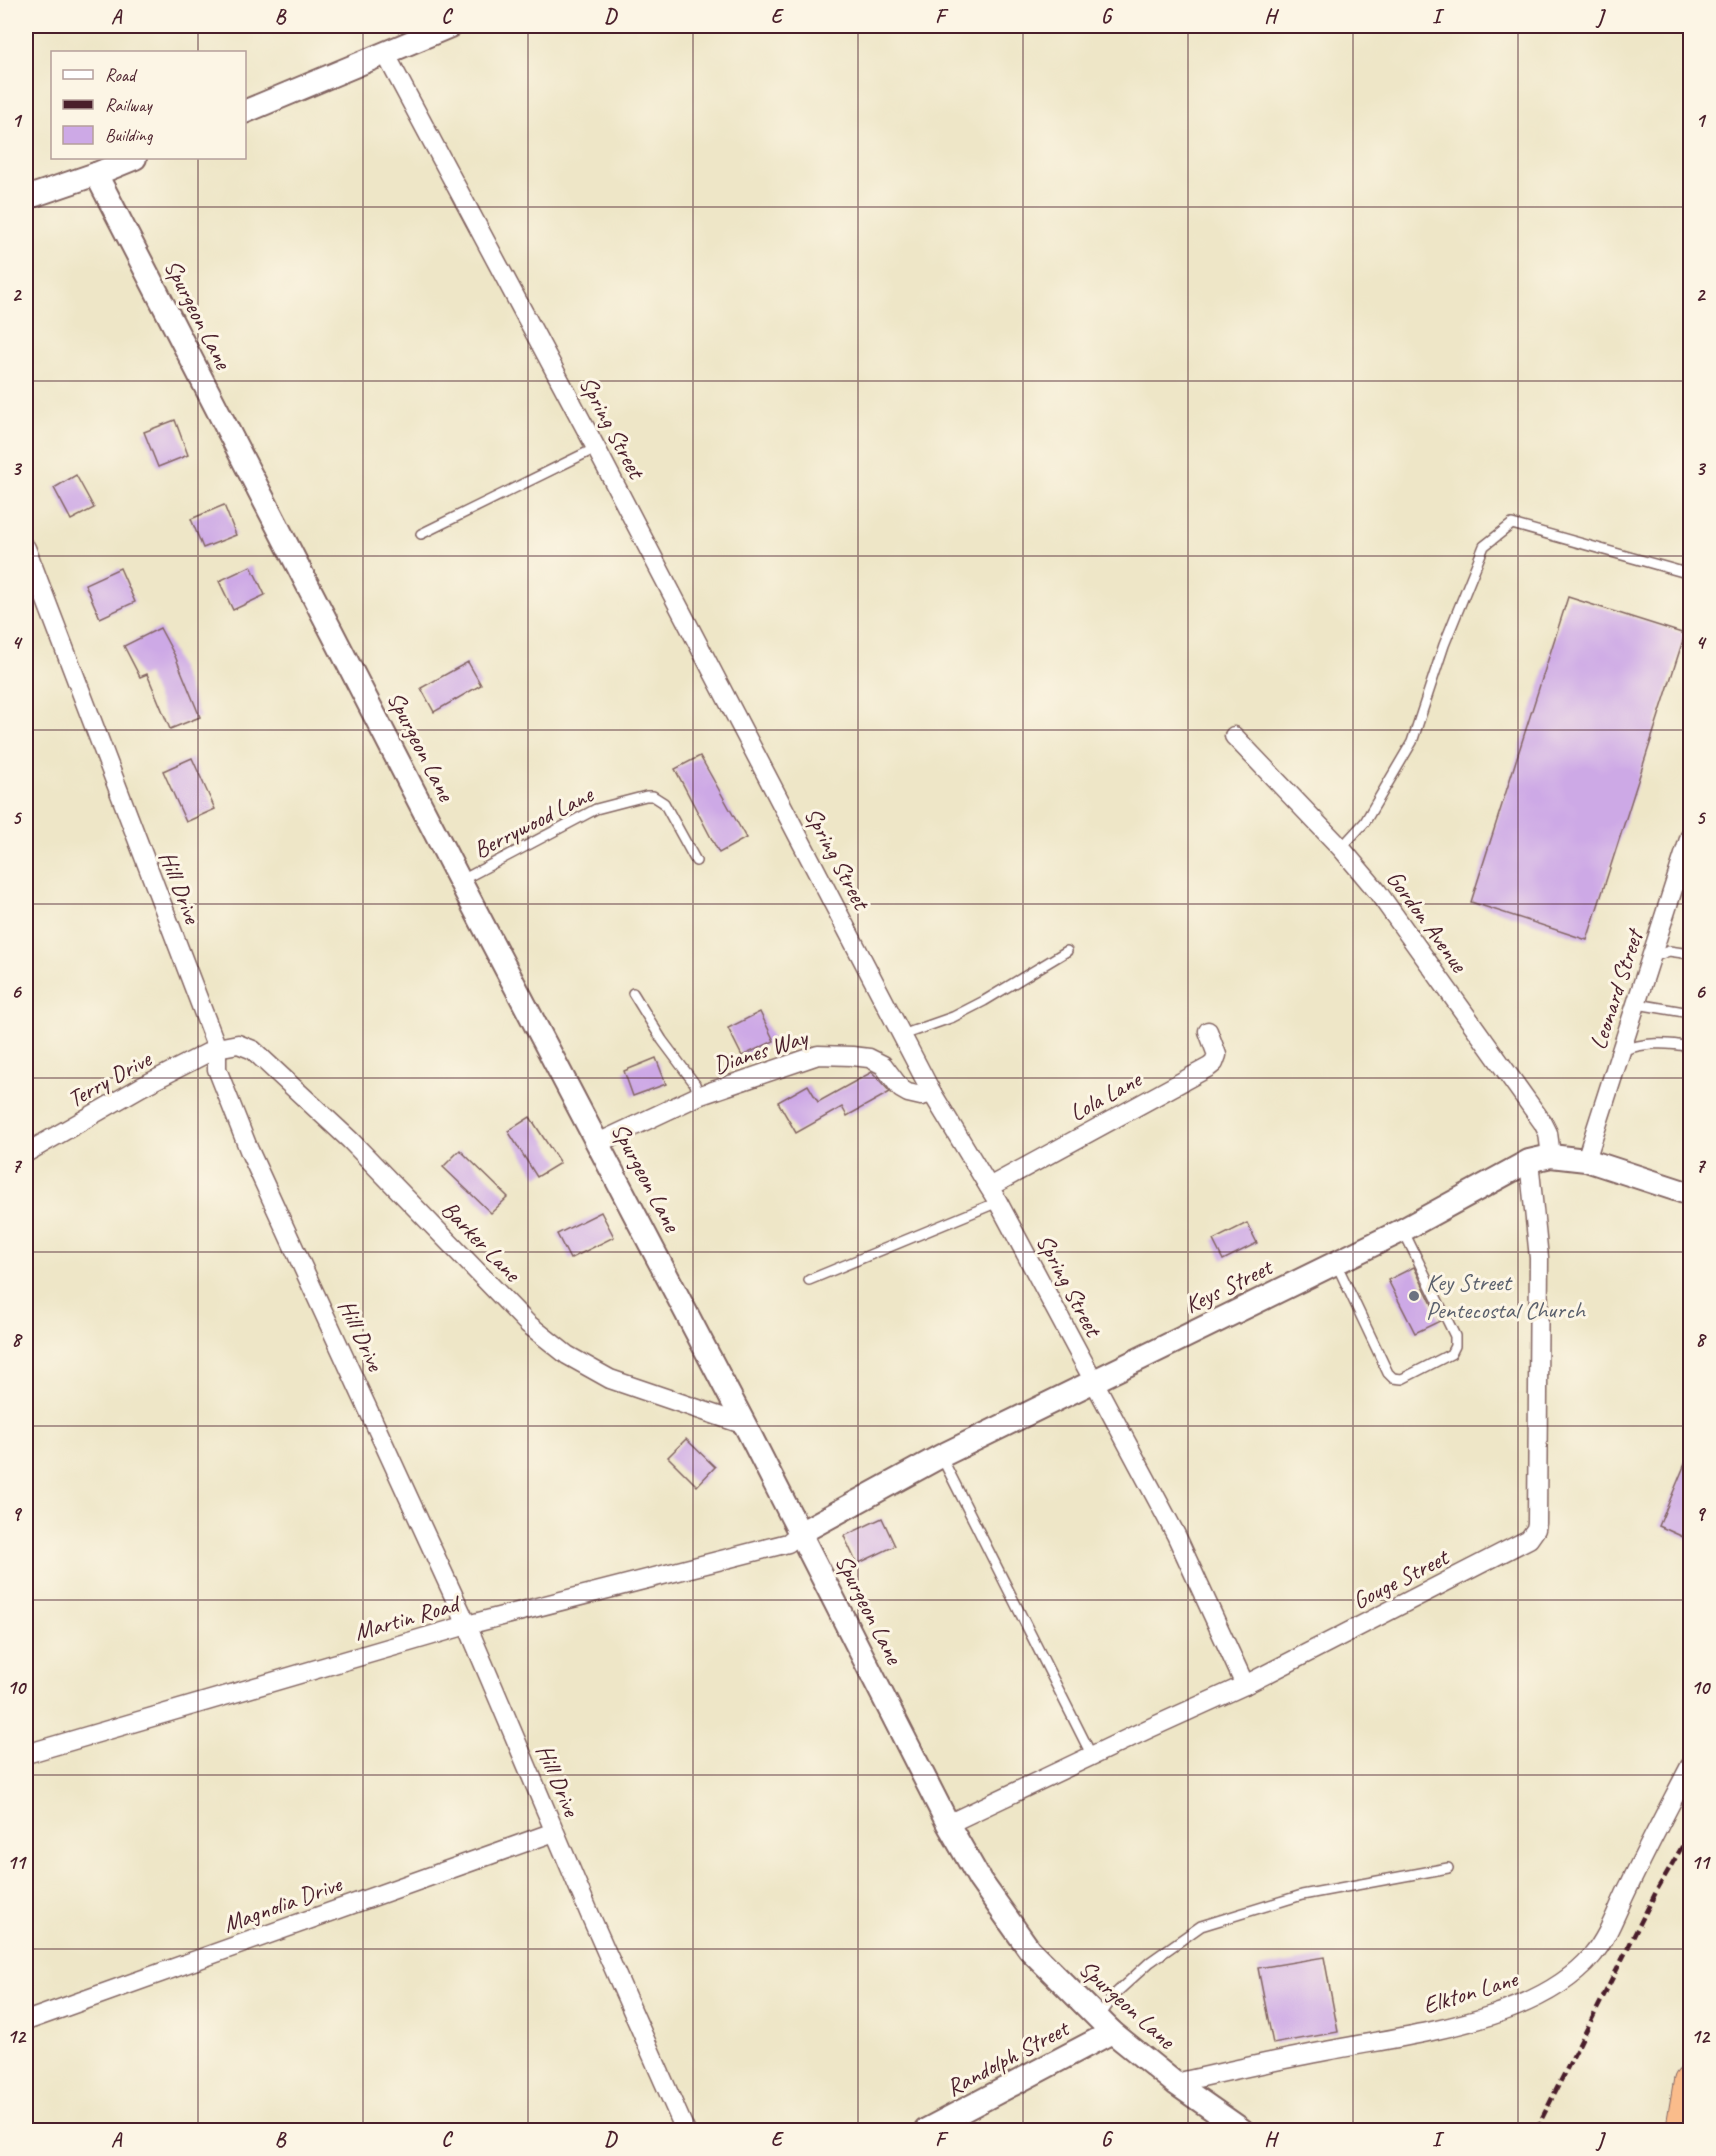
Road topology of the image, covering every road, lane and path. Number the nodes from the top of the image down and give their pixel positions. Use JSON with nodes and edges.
{"nodes":[{"id":1,"x":450,"y":26,"type":"edge"},
{"id":2,"x":385,"y":53,"type":"junction"},
{"id":3,"x":246,"y":111,"type":"edge"},
{"id":4,"x":133,"y":159,"type":"edge"},
{"id":5,"x":96,"y":174,"type":"junction"},
{"id":6,"x":26,"y":198,"type":"edge"},
{"id":7,"x":597,"y":448,"type":"junction"},
{"id":8,"x":421,"y":534,"type":"dead end"},
{"id":9,"x":26,"y":548,"type":"edge"},
{"id":10,"x":1690,"y":574,"type":"edge"},
{"id":11,"x":1234,"y":736,"type":"dead end"},
{"id":12,"x":1690,"y":836,"type":"edge"},
{"id":13,"x":1341,"y":848,"type":"junction"},
{"id":14,"x":696,"y":861,"type":"dead end"},
{"id":15,"x":1686,"y":863,"type":"edge"},
{"id":16,"x":460,"y":881,"type":"junction"},
{"id":17,"x":1066,"y":951,"type":"dead end"},
{"id":18,"x":1690,"y":954,"type":"edge"},
{"id":19,"x":1653,"y":957,"type":"junction"},
{"id":20,"x":633,"y":993,"type":"dead end"},
{"id":21,"x":1637,"y":1004,"type":"junction"},
{"id":22,"x":1690,"y":1013,"type":"edge"},
{"id":23,"x":1208,"y":1031,"type":"dead end"},
{"id":24,"x":902,"y":1035,"type":"junction"},
{"id":25,"x":1690,"y":1047,"type":"edge"},
{"id":26,"x":217,"y":1048,"type":"junction"},
{"id":27,"x":1621,"y":1051,"type":"junction"},
{"id":28,"x":932,"y":1092,"type":"junction"},
{"id":29,"x":698,"y":1096,"type":"junction"},
{"id":30,"x":598,"y":1143,"type":"junction"},
{"id":31,"x":26,"y":1153,"type":"edge"},
{"id":32,"x":1540,"y":1158,"type":"junction"},
{"id":33,"x":1586,"y":1160,"type":"junction"},
{"id":34,"x":1690,"y":1194,"type":"edge"},
{"id":35,"x":993,"y":1195,"type":"junction"},
{"id":36,"x":1403,"y":1230,"type":"junction"},
{"id":37,"x":1336,"y":1263,"type":"junction"},
{"id":38,"x":809,"y":1280,"type":"dead end"},
{"id":39,"x":1093,"y":1382,"type":"junction"},
{"id":40,"x":745,"y":1425,"type":"junction"},
{"id":41,"x":941,"y":1456,"type":"junction"},
{"id":42,"x":800,"y":1533,"type":"junction"},
{"id":43,"x":467,"y":1625,"type":"junction"},
{"id":44,"x":1245,"y":1685,"type":"junction"},
{"id":45,"x":26,"y":1754,"type":"edge"},
{"id":46,"x":1092,"y":1756,"type":"junction"},
{"id":47,"x":1690,"y":1766,"type":"edge"},
{"id":48,"x":948,"y":1824,"type":"junction"},
{"id":49,"x":554,"y":1832,"type":"junction"},
{"id":50,"x":1448,"y":1868,"type":"dead end"},
{"id":51,"x":26,"y":2021,"type":"edge"},
{"id":52,"x":1105,"y":2026,"type":"junction"},
{"id":53,"x":1690,"y":2082,"type":"edge"},
{"id":54,"x":1175,"y":2083,"type":"junction"},
{"id":55,"x":685,"y":2130,"type":"edge"},
{"id":56,"x":926,"y":2130,"type":"edge"},
{"id":57,"x":1242,"y":2130,"type":"edge"},
{"id":58,"x":1682,"y":2130,"type":"edge"}],
"edges":[{"from":1,"to":2,"type":"street"},
{"from":2,"to":3,"type":"street"},
{"from":2,"to":7,"type":"street","name":"Spring Street"},
{"from":4,"to":5,"type":"street"},
{"from":5,"to":6,"type":"street"},
{"from":5,"to":16,"type":"street","name":"Spurgeon Lane"},
{"from":7,"to":8,"type":"lane"},
{"from":7,"to":24,"type":"street","name":"Spring Street"},
{"from":9,"to":26,"type":"street","name":"Hill Drive"},
{"from":10,"to":13,"type":"lane"},
{"from":11,"to":13,"type":"street","name":"Gordon Avenue"},
{"from":12,"to":15,"type":"street","name":"Leonard Street"},
{"from":13,"to":32,"type":"street","name":"Gordon Avenue"},
{"from":14,"to":16,"type":"lane","name":"Berrywood Lane"},
{"from":15,"to":19,"type":"street","name":"Leonard Street"},
{"from":16,"to":30,"type":"street","name":"Spurgeon Lane"},
{"from":17,"to":24,"type":"lane"},
{"from":18,"to":19,"type":"lane"},
{"from":19,"to":21,"type":"street","name":"Leonard Street"},
{"from":20,"to":29,"type":"lane"},
{"from":21,"to":22,"type":"lane"},
{"from":21,"to":27,"type":"street","name":"Leonard Street"},
{"from":23,"to":35,"type":"street","name":"Lola Lane"},
{"from":24,"to":28,"type":"street","name":"Spring Street"},
{"from":25,"to":27,"type":"lane"},
{"from":26,"to":31,"type":"street","name":"Terry Drive"},
{"from":26,"to":40,"type":"street","name":"Barker Lane"},
{"from":26,"to":43,"type":"street","name":"Hill Drive"},
{"from":27,"to":33,"type":"street","name":"Leonard Street"},
{"from":28,"to":29,"type":"street","name":"Dianes Way"},
{"from":28,"to":35,"type":"street","name":"Spring Street"},
{"from":29,"to":30,"type":"street","name":"Dianes Way"},
{"from":30,"to":40,"type":"street","name":"Spurgeon Lane"},
{"from":32,"to":33,"type":"street"},
{"from":32,"to":36,"type":"street","name":"Keys Street"},
{"from":32,"to":44,"type":"street","name":"Gouge Street"},
{"from":33,"to":34,"type":"street"},
{"from":35,"to":38,"type":"lane"},
{"from":35,"to":39,"type":"street","name":"Spring Street"},
{"from":36,"to":37,"type":"street","name":"Keys Street"},
{"from":36,"to":37,"type":"lane"},
{"from":37,"to":39,"type":"street","name":"Keys Street"},
{"from":39,"to":41,"type":"street","name":"Keys Street"},
{"from":39,"to":44,"type":"street","name":"Spring Street"},
{"from":40,"to":42,"type":"street","name":"Spurgeon Lane"},
{"from":41,"to":42,"type":"street","name":"Keys Street"},
{"from":41,"to":46,"type":"lane"},
{"from":42,"to":43,"type":"street","name":"Martin Road"},
{"from":42,"to":48,"type":"street","name":"Spurgeon Lane"},
{"from":43,"to":45,"type":"street","name":"Martin Road"},
{"from":43,"to":49,"type":"street","name":"Hill Drive"},
{"from":44,"to":46,"type":"street","name":"Gouge Street"},
{"from":46,"to":48,"type":"street","name":"Gouge Street"},
{"from":47,"to":54,"type":"street","name":"Elkton Lane"},
{"from":48,"to":52,"type":"street","name":"Spurgeon Lane"},
{"from":49,"to":51,"type":"street","name":"Magnolia Drive"},
{"from":49,"to":55,"type":"street","name":"Hill Drive"},
{"from":50,"to":52,"type":"lane"},
{"from":52,"to":54,"type":"street","name":"Spurgeon Lane"},
{"from":52,"to":56,"type":"street","name":"Randolph Street"},
{"from":53,"to":58,"type":"highway"},
{"from":54,"to":57,"type":"street","name":"Spurgeon Lane"}]}
